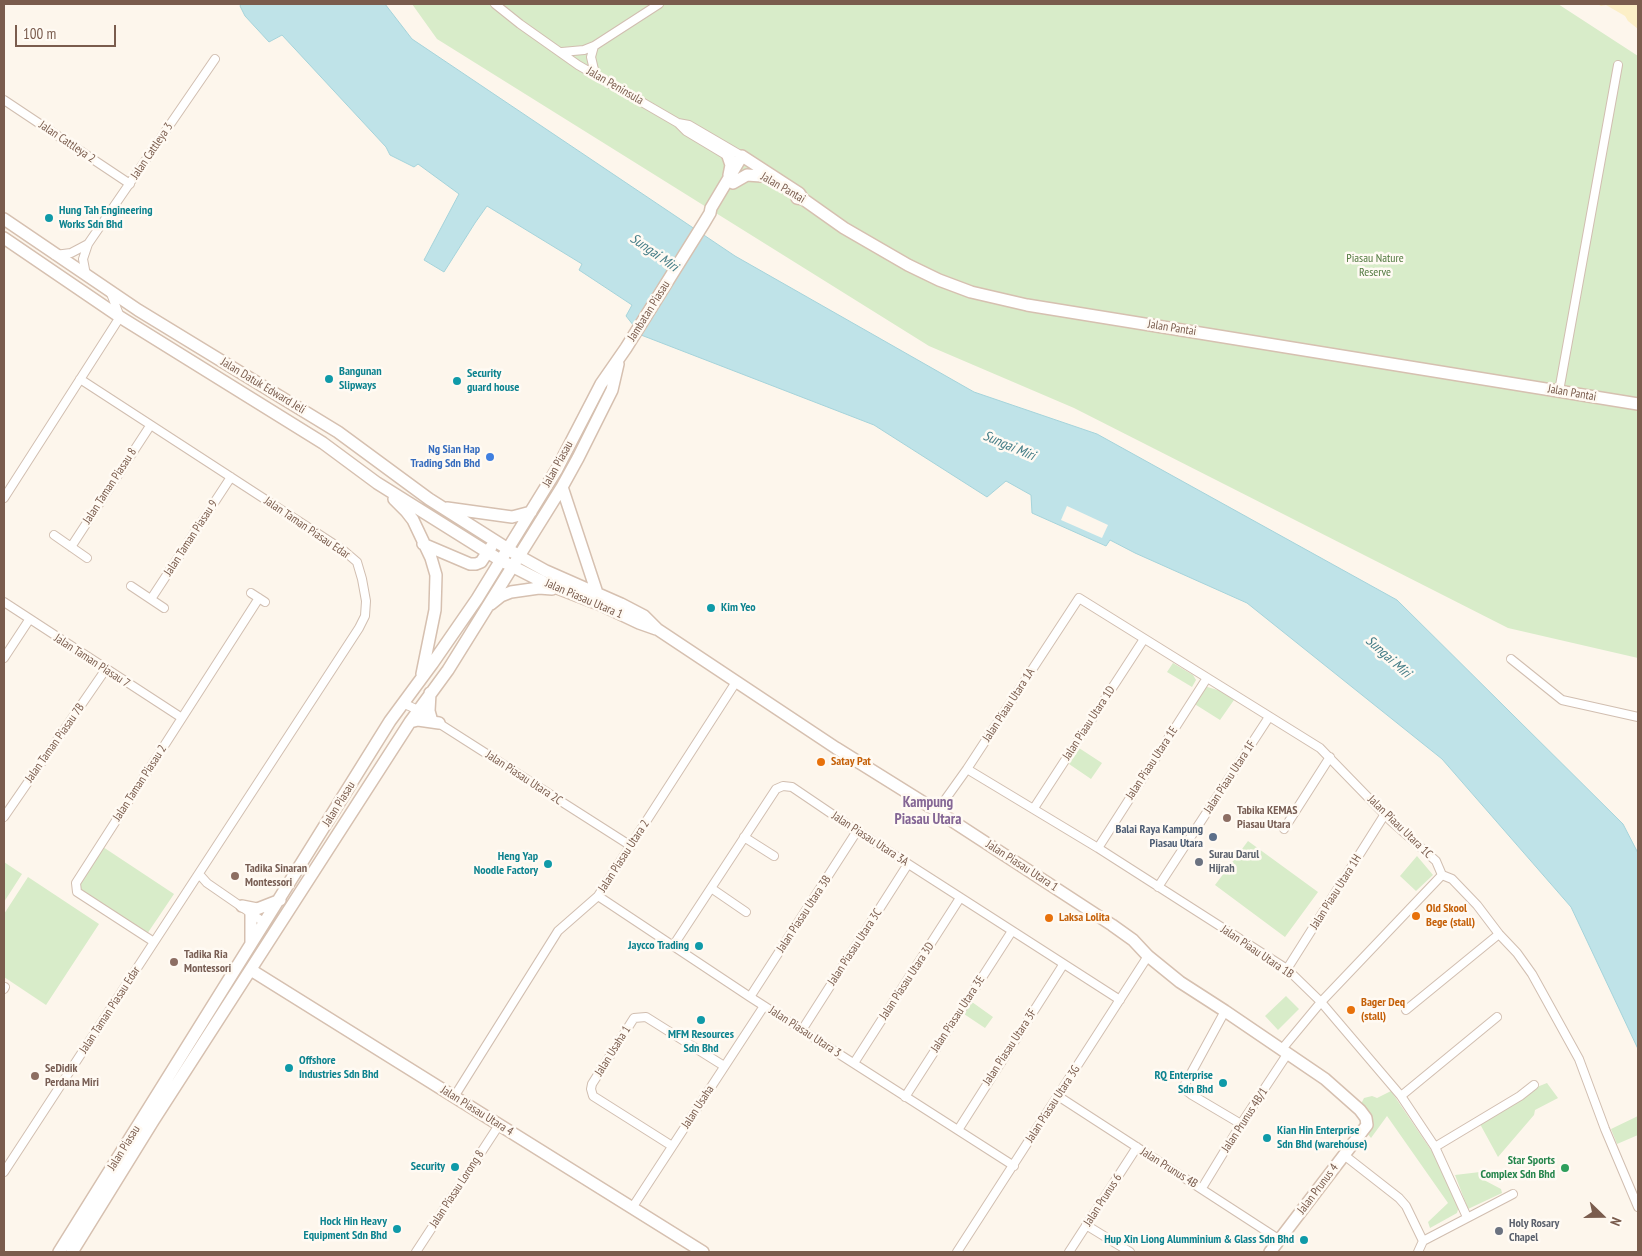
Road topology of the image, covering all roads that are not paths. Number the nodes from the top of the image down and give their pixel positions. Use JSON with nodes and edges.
{"nodes":[{"id":1,"x":495,"y":4,"type":"edge"},
{"id":2,"x":659,"y":4,"type":"edge"},
{"id":3,"x":594,"y":46,"type":"junction"},
{"id":4,"x":562,"y":52,"type":"junction"},
{"id":5,"x":215,"y":59,"type":"dead end"},
{"id":6,"x":1618,"y":65,"type":"dead end"},
{"id":7,"x":596,"y":74,"type":"junction"},
{"id":8,"x":4,"y":100,"type":"edge"},
{"id":9,"x":678,"y":123,"type":"junction"},
{"id":10,"x":740,"y":160,"type":"junction"},
{"id":11,"x":761,"y":176,"type":"junction"},
{"id":12,"x":731,"y":180,"type":"junction"},
{"id":13,"x":130,"y":184,"type":"junction"},
{"id":14,"x":803,"y":200,"type":"junction"},
{"id":15,"x":4,"y":220,"type":"edge"},
{"id":16,"x":4,"y":238,"type":"edge"},
{"id":17,"x":88,"y":244,"type":"junction"},
{"id":18,"x":55,"y":255,"type":"junction"},
{"id":19,"x":87,"y":276,"type":"junction"},
{"id":20,"x":110,"y":291,"type":"junction"},
{"id":21,"x":120,"y":317,"type":"junction"},
{"id":22,"x":623,"y":353,"type":"junction"},
{"id":23,"x":80,"y":379,"type":"junction"},
{"id":24,"x":258,"y":383,"type":"junction"},
{"id":25,"x":1559,"y":391,"type":"junction"},
{"id":26,"x":1638,"y":404,"type":"edge"},
{"id":27,"x":268,"y":409,"type":"junction"},
{"id":28,"x":150,"y":426,"type":"junction"},
{"id":29,"x":231,"y":478,"type":"junction"},
{"id":30,"x":377,"y":483,"type":"junction"},
{"id":31,"x":562,"y":487,"type":"junction"},
{"id":32,"x":4,"y":498,"type":"edge"},
{"id":33,"x":443,"y":508,"type":"junction"},
{"id":34,"x":531,"y":512,"type":"junction"},
{"id":35,"x":54,"y":535,"type":"dead end"},
{"id":36,"x":495,"y":540,"type":"junction"},
{"id":37,"x":424,"y":544,"type":"junction"},
{"id":38,"x":71,"y":546,"type":"junction"},
{"id":39,"x":508,"y":548,"type":"junction"},
{"id":40,"x":488,"y":553,"type":"junction"},
{"id":41,"x":519,"y":556,"type":"junction"},
{"id":42,"x":88,"y":558,"type":"dead end"},
{"id":43,"x":500,"y":560,"type":"junction"},
{"id":44,"x":512,"y":567,"type":"junction"},
{"id":45,"x":131,"y":586,"type":"dead end"},
{"id":46,"x":561,"y":589,"type":"junction"},
{"id":47,"x":251,"y":593,"type":"dead end"},
{"id":48,"x":597,"y":593,"type":"junction"},
{"id":49,"x":1079,"y":598,"type":"joint"},
{"id":50,"x":151,"y":599,"type":"junction"},
{"id":51,"x":4,"y":602,"type":"edge"},
{"id":52,"x":164,"y":608,"type":"dead end"},
{"id":53,"x":486,"y":608,"type":"junction"},
{"id":54,"x":29,"y":620,"type":"junction"},
{"id":55,"x":657,"y":629,"type":"junction"},
{"id":56,"x":1144,"y":638,"type":"junction"},
{"id":57,"x":4,"y":658,"type":"edge"},
{"id":58,"x":1511,"y":659,"type":"dead end"},
{"id":59,"x":106,"y":670,"type":"junction"},
{"id":60,"x":1207,"y":678,"type":"junction"},
{"id":61,"x":421,"y":679,"type":"junction"},
{"id":62,"x":736,"y":682,"type":"junction"},
{"id":63,"x":432,"y":691,"type":"junction"},
{"id":64,"x":401,"y":705,"type":"junction"},
{"id":65,"x":418,"y":710,"type":"junction"},
{"id":66,"x":1269,"y":717,"type":"junction"},
{"id":67,"x":1638,"y":717,"type":"edge"},
{"id":68,"x":182,"y":718,"type":"junction"},
{"id":69,"x":433,"y":720,"type":"junction"},
{"id":70,"x":390,"y":721,"type":"junction"},
{"id":71,"x":410,"y":722,"type":"junction"},
{"id":72,"x":1330,"y":757,"type":"junction"},
{"id":73,"x":967,"y":769,"type":"junction"},
{"id":74,"x":380,"y":771,"type":"junction"},
{"id":75,"x":1034,"y":808,"type":"junction"},
{"id":76,"x":937,"y":811,"type":"junction"},
{"id":77,"x":1385,"y":814,"type":"junction"},
{"id":78,"x":4,"y":817,"type":"edge"},
{"id":79,"x":1284,"y":829,"type":"dead end"},
{"id":80,"x":857,"y":831,"type":"junction"},
{"id":81,"x":744,"y":837,"type":"junction"},
{"id":82,"x":631,"y":846,"type":"junction"},
{"id":83,"x":1098,"y":848,"type":"junction"},
{"id":84,"x":774,"y":856,"type":"dead end"},
{"id":85,"x":908,"y":864,"type":"junction"},
{"id":86,"x":199,"y":874,"type":"junction"},
{"id":87,"x":1442,"y":875,"type":"junction"},
{"id":88,"x":1158,"y":887,"type":"junction"},
{"id":89,"x":711,"y":888,"type":"junction"},
{"id":90,"x":598,"y":896,"type":"junction"},
{"id":91,"x":960,"y":898,"type":"junction"},
{"id":92,"x":280,"y":900,"type":"junction"},
{"id":93,"x":246,"y":910,"type":"junction"},
{"id":94,"x":746,"y":912,"type":"dead end"},
{"id":95,"x":282,"y":920,"type":"junction"},
{"id":96,"x":265,"y":922,"type":"junction"},
{"id":97,"x":1012,"y":931,"type":"junction"},
{"id":98,"x":1499,"y":934,"type":"junction"},
{"id":99,"x":154,"y":942,"type":"junction"},
{"id":100,"x":251,"y":945,"type":"junction"},
{"id":101,"x":673,"y":946,"type":"junction"},
{"id":102,"x":265,"y":948,"type":"junction"},
{"id":103,"x":1148,"y":956,"type":"junction"},
{"id":104,"x":1063,"y":964,"type":"junction"},
{"id":105,"x":1287,"y":969,"type":"junction"},
{"id":106,"x":251,"y":970,"type":"junction"},
{"id":107,"x":234,"y":972,"type":"junction"},
{"id":108,"x":270,"y":982,"type":"junction"},
{"id":109,"x":242,"y":984,"type":"junction"},
{"id":110,"x":750,"y":997,"type":"junction"},
{"id":111,"x":1120,"y":1000,"type":"junction"},
{"id":112,"x":1321,"y":1002,"type":"junction"},
{"id":113,"x":764,"y":1006,"type":"junction"},
{"id":114,"x":1406,"y":1010,"type":"dead end"},
{"id":115,"x":1225,"y":1011,"type":"junction"},
{"id":116,"x":1497,"y":1017,"type":"dead end"},
{"id":117,"x":802,"y":1030,"type":"junction"},
{"id":118,"x":1285,"y":1051,"type":"junction"},
{"id":119,"x":854,"y":1063,"type":"junction"},
{"id":120,"x":724,"y":1066,"type":"junction"},
{"id":121,"x":1534,"y":1085,"type":"dead end"},
{"id":122,"x":1058,"y":1096,"type":"junction"},
{"id":123,"x":1401,"y":1096,"type":"junction"},
{"id":124,"x":454,"y":1097,"type":"junction"},
{"id":125,"x":905,"y":1097,"type":"junction"},
{"id":126,"x":1241,"y":1124,"type":"junction"},
{"id":127,"x":499,"y":1125,"type":"junction"},
{"id":128,"x":1367,"y":1125,"type":"joint"},
{"id":129,"x":958,"y":1130,"type":"junction"},
{"id":130,"x":136,"y":1139,"type":"junction"},
{"id":131,"x":672,"y":1146,"type":"junction"},
{"id":132,"x":1137,"y":1147,"type":"junction"},
{"id":133,"x":1434,"y":1147,"type":"junction"},
{"id":134,"x":1344,"y":1155,"type":"junction"},
{"id":135,"x":1014,"y":1166,"type":"junction"},
{"id":136,"x":4,"y":1172,"type":"edge"},
{"id":137,"x":1202,"y":1188,"type":"junction"},
{"id":138,"x":1513,"y":1194,"type":"dead end"},
{"id":139,"x":1638,"y":1207,"type":"edge"},
{"id":140,"x":632,"y":1208,"type":"junction"},
{"id":141,"x":1467,"y":1217,"type":"junction"},
{"id":142,"x":1086,"y":1225,"type":"junction"},
{"id":143,"x":1280,"y":1240,"type":"junction"},
{"id":144,"x":1423,"y":1242,"type":"junction"},
{"id":145,"x":59,"y":1252,"type":"edge"},
{"id":146,"x":72,"y":1252,"type":"edge"},
{"id":147,"x":416,"y":1252,"type":"edge"},
{"id":148,"x":703,"y":1252,"type":"edge"},
{"id":149,"x":957,"y":1252,"type":"edge"},
{"id":150,"x":1068,"y":1252,"type":"edge"},
{"id":151,"x":1130,"y":1252,"type":"edge"},
{"id":152,"x":1270,"y":1252,"type":"edge"},
{"id":153,"x":1418,"y":1252,"type":"edge"}],
"edges":[{"from":1,"to":4,"type":"street","name":"Jalan Peninsula"},
{"from":2,"to":3,"type":"street"},
{"from":3,"to":4,"type":"street"},
{"from":3,"to":7,"type":"street"},
{"from":4,"to":7,"type":"street","name":"Jalan Peninsula"},
{"from":5,"to":13,"type":"street","name":"Jalan Cattleya 3"},
{"from":6,"to":25,"type":"street"},
{"from":7,"to":9,"type":"street","name":"Jalan Peninsula"},
{"from":8,"to":13,"type":"street","name":"Jalan Cattleya 2"},
{"from":9,"to":10,"type":"street","name":"Jalan Peninsula"},
{"from":9,"to":10,"type":"street"},
{"from":10,"to":11,"type":"street","name":"Jalan Pantai"},
{"from":10,"to":12,"type":"street","name":"Jambatan Piasau"},
{"from":10,"to":12,"type":"street"},
{"from":10,"to":14,"type":"street"},
{"from":11,"to":12,"type":"street"},
{"from":11,"to":14,"type":"street","name":"Jalan Pantai"},
{"from":12,"to":22,"type":"street","name":"Jambatan Piasau"},
{"from":13,"to":17,"type":"street","name":"Jalan Cattleya 3"},
{"from":14,"to":25,"type":"street","name":"Jalan Pantai"},
{"from":15,"to":18,"type":"street","name":"Jalan Datuk Edward Jeli"},
{"from":16,"to":21,"type":"street","name":"Jalan Datuk Edward Jeli"},
{"from":17,"to":18,"type":"street"},
{"from":17,"to":19,"type":"street","name":"Jalan Cattleya 3"},
{"from":18,"to":19,"type":"street","name":"Jalan Datuk Edward Jeli"},
{"from":19,"to":20,"type":"street","name":"Jalan Datuk Edward Jeli"},
{"from":20,"to":21,"type":"street"},
{"from":20,"to":24,"type":"street","name":"Jalan Datuk Edward Jeli"},
{"from":21,"to":23,"type":"street"},
{"from":21,"to":27,"type":"street","name":"Jalan Datuk Edward Jeli"},
{"from":22,"to":31,"type":"street","name":"Jalan Piasau"},
{"from":22,"to":34,"type":"street","name":"Jalan Piasau"},
{"from":23,"to":28,"type":"street","name":"Jalan Taman Piasau Edar"},
{"from":23,"to":32,"type":"street"},
{"from":24,"to":27,"type":"street"},
{"from":24,"to":33,"type":"street","name":"Jalan Datuk Edward Jeli"},
{"from":25,"to":26,"type":"street","name":"Jalan Pantai"},
{"from":27,"to":30,"type":"street","name":"Jalan Datuk Edward Jeli"},
{"from":28,"to":29,"type":"street","name":"Jalan Taman Piasau Edar"},
{"from":28,"to":38,"type":"street","name":"Jalan Taman Piasau 8"},
{"from":29,"to":50,"type":"street","name":"Jalan Taman Piasau 9"},
{"from":29,"to":86,"type":"street","name":"Jalan Taman Piasau Edar"},
{"from":30,"to":37,"type":"street"},
{"from":30,"to":40,"type":"street","name":"Jalan Datuk Edward Jeli"},
{"from":31,"to":41,"type":"street","name":"Jalan Piasau"},
{"from":31,"to":48,"type":"street"},
{"from":33,"to":34,"type":"street"},
{"from":33,"to":36,"type":"street","name":"Jalan Datuk Edward Jeli"},
{"from":34,"to":39,"type":"street","name":"Jalan Piasau"},
{"from":35,"to":38,"type":"street"},
{"from":36,"to":39,"type":"street","name":"Jalan Datuk Edward Jeli"},
{"from":36,"to":40,"type":"street"},
{"from":37,"to":40,"type":"street"},
{"from":37,"to":61,"type":"street"},
{"from":38,"to":42,"type":"street"},
{"from":39,"to":41,"type":"street","name":"Jalan Datuk Edward Jeli"},
{"from":39,"to":43,"type":"street","name":"Jalan Piasau"},
{"from":40,"to":43,"type":"street","name":"Jalan Datuk Edward Jeli"},
{"from":41,"to":44,"type":"street","name":"Jalan Piasau"},
{"from":41,"to":48,"type":"street","name":"Jalan Piasau Utara 1"},
{"from":43,"to":44,"type":"street","name":"Jalan Datuk Edward Jeli"},
{"from":43,"to":61,"type":"street","name":"Jalan Piasau"},
{"from":44,"to":46,"type":"street","name":"Jalan Piasau Utara 1"},
{"from":44,"to":53,"type":"street","name":"Jalan Piasau"},
{"from":45,"to":50,"type":"street"},
{"from":46,"to":53,"type":"street"},
{"from":46,"to":55,"type":"street","name":"Jalan Piasau Utara 1"},
{"from":47,"to":68,"type":"street","name":"Jalan Taman Piasau 2"},
{"from":48,"to":55,"type":"street","name":"Jalan Piasau Utara 1"},
{"from":49,"to":56,"type":"street","name":"Jalan Piaau Utara 1C"},
{"from":49,"to":73,"type":"street","name":"Jalan Piaau Utara 1A"},
{"from":50,"to":52,"type":"street"},
{"from":51,"to":54,"type":"street","name":"Jalan Taman Piasau 7"},
{"from":53,"to":63,"type":"street","name":"Jalan Piasau"},
{"from":54,"to":57,"type":"street"},
{"from":54,"to":59,"type":"street","name":"Jalan Taman Piasau 7"},
{"from":55,"to":62,"type":"street","name":"Jalan Piasau Utara 1"},
{"from":56,"to":60,"type":"street","name":"Jalan Piaau Utara 1C"},
{"from":56,"to":75,"type":"street","name":"Jalan Piaau Utara 1D"},
{"from":58,"to":67,"type":"street"},
{"from":59,"to":68,"type":"street","name":"Jalan Taman Piasau 7"},
{"from":59,"to":78,"type":"street","name":"Jalan Taman Piasau 7B"},
{"from":60,"to":66,"type":"street","name":"Jalan Piaau Utara 1C"},
{"from":60,"to":83,"type":"street","name":"Jalan Piaau Utara 1E"},
{"from":61,"to":64,"type":"street","name":"Jalan Piasau"},
{"from":62,"to":76,"type":"street","name":"Jalan Piasau Utara 1"},
{"from":62,"to":82,"type":"street","name":"Jalan Piasau Utara 2"},
{"from":63,"to":65,"type":"street","name":"Jalan Piasau"},
{"from":63,"to":69,"type":"street"},
{"from":64,"to":65,"type":"street","name":"Jalan Piasau Utara 2C"},
{"from":64,"to":70,"type":"street","name":"Jalan Piasau"},
{"from":65,"to":69,"type":"street","name":"Jalan Piasau Utara 2C"},
{"from":65,"to":71,"type":"street","name":"Jalan Piasau"},
{"from":66,"to":72,"type":"street","name":"Jalan Piaau Utara 1C"},
{"from":66,"to":88,"type":"street","name":"Jalan Piaau Utara 1F"},
{"from":68,"to":99,"type":"street","name":"Jalan Taman Piasau 2"},
{"from":69,"to":71,"type":"street"},
{"from":69,"to":82,"type":"street","name":"Jalan Piasau Utara 2C"},
{"from":70,"to":74,"type":"street"},
{"from":70,"to":92,"type":"street","name":"Jalan Piasau"},
{"from":71,"to":74,"type":"street","name":"Jalan Piasau"},
{"from":72,"to":77,"type":"street","name":"Jalan Piaau Utara 1C"},
{"from":72,"to":79,"type":"street"},
{"from":73,"to":75,"type":"street","name":"Jalan Piaau Utara 1B"},
{"from":73,"to":76,"type":"street","name":"Jalan Piaau Utara 1A"},
{"from":74,"to":95,"type":"street","name":"Jalan Piasau"},
{"from":75,"to":83,"type":"street","name":"Jalan Piaau Utara 1B"},
{"from":76,"to":103,"type":"street","name":"Jalan Piasau Utara 1"},
{"from":77,"to":87,"type":"street","name":"Jalan Piaau Utara 1C"},
{"from":77,"to":105,"type":"street","name":"Jalan Piaau Utara 1H"},
{"from":80,"to":81,"type":"street","name":"Jalan Piasau Utara 3A"},
{"from":80,"to":85,"type":"street","name":"Jalan Piasau Utara 3A"},
{"from":80,"to":110,"type":"street","name":"Jalan Piasau Utara 3B"},
{"from":81,"to":84,"type":"street"},
{"from":81,"to":89,"type":"street","name":"Jalan Piasau Utara 3A"},
{"from":82,"to":90,"type":"street","name":"Jalan Piasau Utara 2"},
{"from":83,"to":88,"type":"street","name":"Jalan Piaau Utara 1B"},
{"from":85,"to":91,"type":"street","name":"Jalan Piasau Utara 3A"},
{"from":85,"to":117,"type":"street","name":"Jalan Piasau Utara 3C"},
{"from":86,"to":93,"type":"street"},
{"from":86,"to":99,"type":"street","name":"Jalan Taman Piasau Edar"},
{"from":87,"to":98,"type":"street","name":"Jalan Piaau Utara 1C"},
{"from":87,"to":112,"type":"street","name":"Jalan Prunus 4B/1"},
{"from":88,"to":105,"type":"street","name":"Jalan Piaau Utara 1B"},
{"from":89,"to":94,"type":"street"},
{"from":89,"to":101,"type":"street","name":"Jalan Piasau Utara 3A"},
{"from":90,"to":101,"type":"street","name":"Jalan Piasau Utara 3"},
{"from":90,"to":124,"type":"street","name":"Jalan Piasau Utara 2"},
{"from":91,"to":97,"type":"street","name":"Jalan Piasau Utara 3A"},
{"from":91,"to":119,"type":"street","name":"Jalan Piasau Utara 3D"},
{"from":92,"to":93,"type":"street"},
{"from":92,"to":96,"type":"street","name":"Jalan Piasau"},
{"from":93,"to":96,"type":"street"},
{"from":93,"to":100,"type":"street"},
{"from":95,"to":96,"type":"street"},
{"from":95,"to":102,"type":"street","name":"Jalan Piasau"},
{"from":96,"to":100,"type":"street","name":"Jalan Piasau"},
{"from":97,"to":104,"type":"street","name":"Jalan Piasau Utara 3A"},
{"from":97,"to":125,"type":"street","name":"Jalan Piasau Utara 3E"},
{"from":98,"to":114,"type":"street"},
{"from":98,"to":139,"type":"street","name":"Jalan Piaau Utara 1C"},
{"from":99,"to":136,"type":"street","name":"Jalan Taman Piasau Edar"},
{"from":100,"to":107,"type":"street","name":"Jalan Piasau"},
{"from":101,"to":110,"type":"street","name":"Jalan Piasau Utara 3"},
{"from":102,"to":106,"type":"street","name":"Jalan Piasau"},
{"from":102,"to":108,"type":"street"},
{"from":103,"to":111,"type":"street","name":"Jalan Piasau Utara 3G"},
{"from":103,"to":115,"type":"street","name":"Jalan Piasau Utara 1"},
{"from":104,"to":111,"type":"street","name":"Jalan Piasau Utara 3A"},
{"from":104,"to":129,"type":"street","name":"Jalan Piasau Utara 3F"},
{"from":105,"to":112,"type":"street","name":"Jalan Piaau Utara 1B"},
{"from":106,"to":107,"type":"street"},
{"from":106,"to":108,"type":"street","name":"Jalan Piasau Utara 4"},
{"from":106,"to":109,"type":"street","name":"Jalan Piasau"},
{"from":107,"to":130,"type":"street","name":"Jalan Piasau"},
{"from":108,"to":109,"type":"street"},
{"from":108,"to":124,"type":"street","name":"Jalan Piasau Utara 4"},
{"from":109,"to":130,"type":"street","name":"Jalan Piasau"},
{"from":110,"to":113,"type":"street","name":"Jalan Piasau Utara 3"},
{"from":111,"to":122,"type":"street","name":"Jalan Piasau Utara 3G"},
{"from":112,"to":118,"type":"street","name":"Jalan Prunus 4B/1"},
{"from":112,"to":123,"type":"street","name":"Jalan Piaau Utara 1B"},
{"from":113,"to":117,"type":"street","name":"Jalan Piasau Utara 3"},
{"from":113,"to":120,"type":"street","name":"Jalan Usaha"},
{"from":115,"to":118,"type":"street","name":"Jalan Piasau Utara 1"},
{"from":115,"to":126,"type":"street"},
{"from":116,"to":123,"type":"street"},
{"from":117,"to":119,"type":"street","name":"Jalan Piasau Utara 3"},
{"from":118,"to":126,"type":"street","name":"Jalan Prunus 4B/1"},
{"from":118,"to":128,"type":"street","name":"Jalan Piasau Utara 1"},
{"from":119,"to":125,"type":"street","name":"Jalan Piasau Utara 3"},
{"from":120,"to":131,"type":"street","name":"Jalan Usaha"},
{"from":120,"to":131,"type":"street","name":"Jalan Usaha 1"},
{"from":121,"to":133,"type":"street"},
{"from":122,"to":132,"type":"street","name":"Jalan Prunus 4B"},
{"from":122,"to":135,"type":"street","name":"Jalan Piasau Utara 3G"},
{"from":123,"to":133,"type":"street","name":"Jalan Piaau Utara 1B"},
{"from":124,"to":127,"type":"street","name":"Jalan Piasau Utara 4"},
{"from":125,"to":129,"type":"street","name":"Jalan Piasau Utara 3"},
{"from":126,"to":137,"type":"street","name":"Jalan Prunus 4B/1"},
{"from":127,"to":140,"type":"street","name":"Jalan Piasau Utara 4"},
{"from":127,"to":147,"type":"street","name":"Jalan Piasau Lorong 8"},
{"from":128,"to":134,"type":"street","name":"Jalan Prunus 4"},
{"from":129,"to":135,"type":"street","name":"Jalan Piasau Utara 3"},
{"from":130,"to":145,"type":"street","name":"Jalan Piasau"},
{"from":130,"to":146,"type":"street","name":"Jalan Piasau"},
{"from":131,"to":140,"type":"street","name":"Jalan Usaha"},
{"from":132,"to":137,"type":"street","name":"Jalan Prunus 4B"},
{"from":132,"to":142,"type":"street","name":"Jalan Prunus 6"},
{"from":133,"to":141,"type":"street","name":"Jalan Piaau Utara 1B"},
{"from":134,"to":143,"type":"street","name":"Jalan Prunus 4"},
{"from":134,"to":144,"type":"street"},
{"from":135,"to":149,"type":"street","name":"Jalan Piasau Utara 3G"},
{"from":137,"to":143,"type":"street","name":"Jalan Prunus 4B"},
{"from":138,"to":141,"type":"street"},
{"from":140,"to":148,"type":"street","name":"Jalan Piasau Utara 4"},
{"from":141,"to":144,"type":"street"},
{"from":142,"to":150,"type":"street","name":"Jalan Prunus 6"},
{"from":142,"to":151,"type":"street"},
{"from":143,"to":152,"type":"street","name":"Jalan Prunus 4"},
{"from":144,"to":153,"type":"street"}]}
